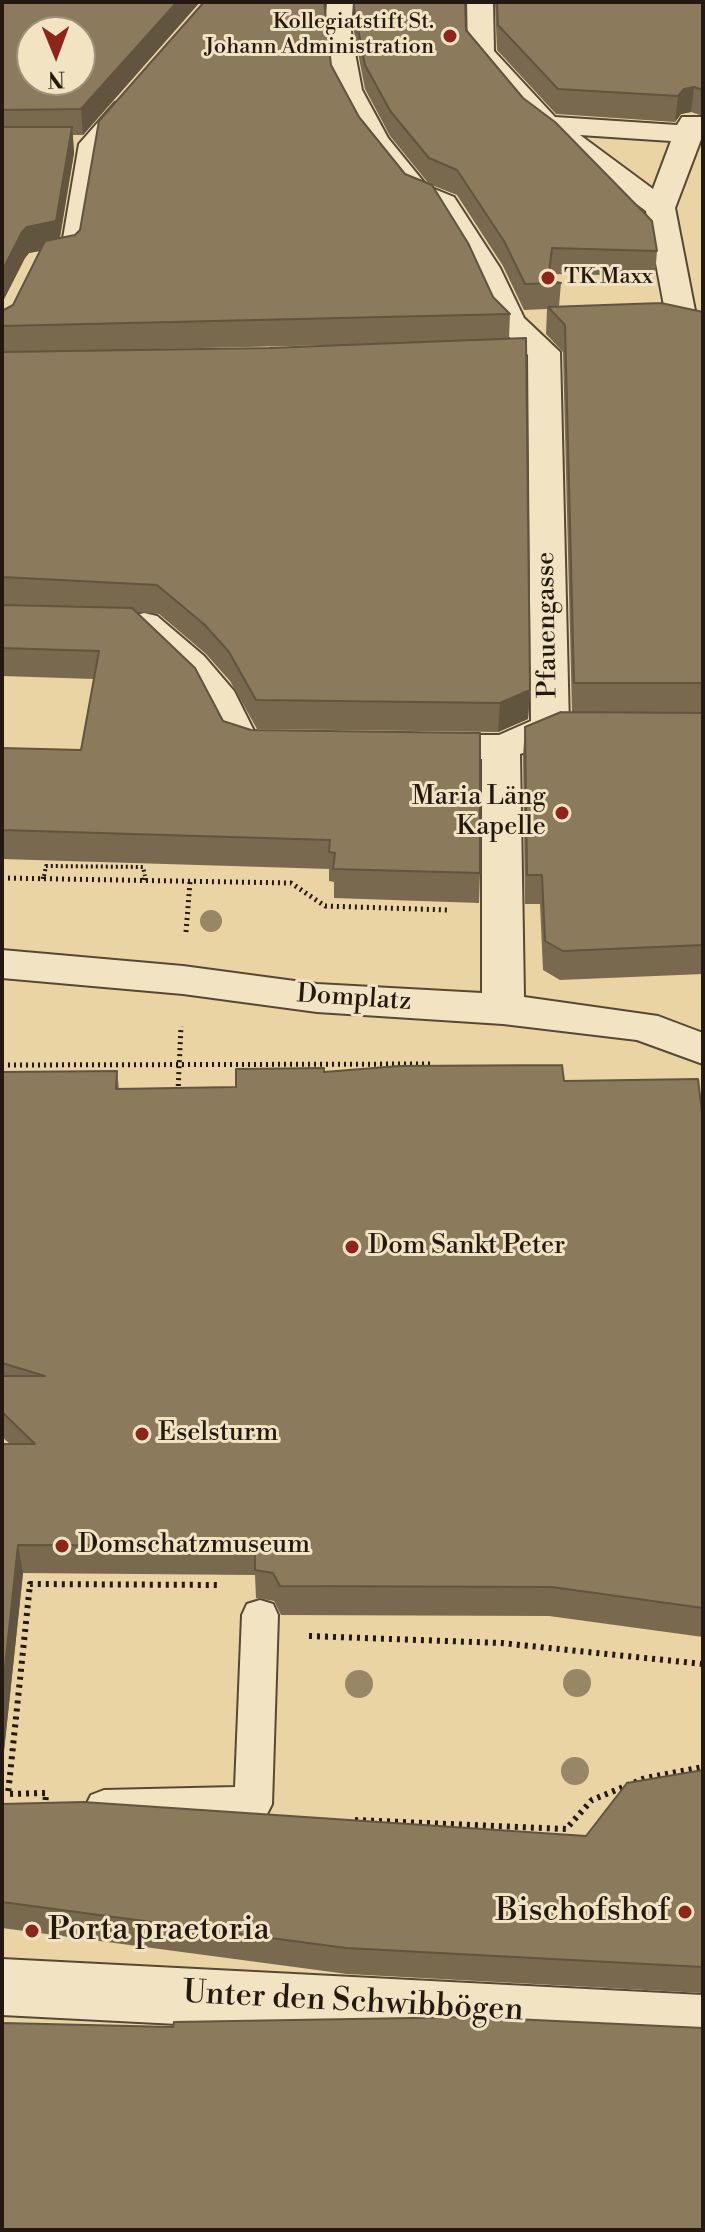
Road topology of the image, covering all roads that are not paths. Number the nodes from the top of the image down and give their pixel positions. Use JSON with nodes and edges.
{"nodes":[{"id":1,"x":338,"y":4,"type":"edge"},
{"id":2,"x":480,"y":4,"type":"edge"},
{"id":3,"x":450,"y":5,"type":"edge"},
{"id":4,"x":131,"y":97,"type":"edge"},
{"id":5,"x":540,"y":120,"type":"junction"},
{"id":6,"x":660,"y":208,"type":"junction"},
{"id":7,"x":30,"y":274,"type":"edge"},
{"id":8,"x":679,"y":317,"type":"edge"},
{"id":9,"x":561,"y":322,"type":"edge"},
{"id":10,"x":511,"y":323,"type":"junction"},
{"id":11,"x":544,"y":352,"type":"junction"},
{"id":12,"x":499,"y":354,"type":"edge"},
{"id":13,"x":112,"y":623,"type":"edge"},
{"id":14,"x":315,"y":747,"type":"edge"},
{"id":15,"x":377,"y":747,"type":"edge"},
{"id":16,"x":501,"y":747,"type":"junction"},
{"id":17,"x":2,"y":964,"type":"edge"},
{"id":18,"x":503,"y":1009,"type":"junction"},
{"id":19,"x":703,"y":1049,"type":"edge"},
{"id":20,"x":260,"y":1615,"type":"dead end"},
{"id":21,"x":44,"y":1814,"type":"edge"},
{"id":22,"x":2,"y":1987,"type":"edge"},
{"id":23,"x":703,"y":2023,"type":"edge"}],
"edges":[{"from":1,"to":10,"type":"street"},
{"from":2,"to":3,"type":"street"},
{"from":2,"to":5,"type":"street"},
{"from":4,"to":7,"type":"lane"},
{"from":5,"to":6,"type":"street"},
{"from":5,"to":6,"type":"street"},
{"from":6,"to":8,"type":"street"},
{"from":9,"to":10,"type":"street"},
{"from":10,"to":11,"type":"street"},
{"from":11,"to":12,"type":"street"},
{"from":11,"to":16,"type":"street","name":"Pfauengasse"},
{"from":13,"to":14,"type":"street"},
{"from":15,"to":16,"type":"street"},
{"from":16,"to":18,"type":"street"},
{"from":17,"to":18,"type":"street","name":"Domplatz"},
{"from":18,"to":19,"type":"street","name":"Domplatz"},
{"from":20,"to":21,"type":"lane"},
{"from":22,"to":23,"type":"street","name":"Unter den Schwibbögen"}]}
